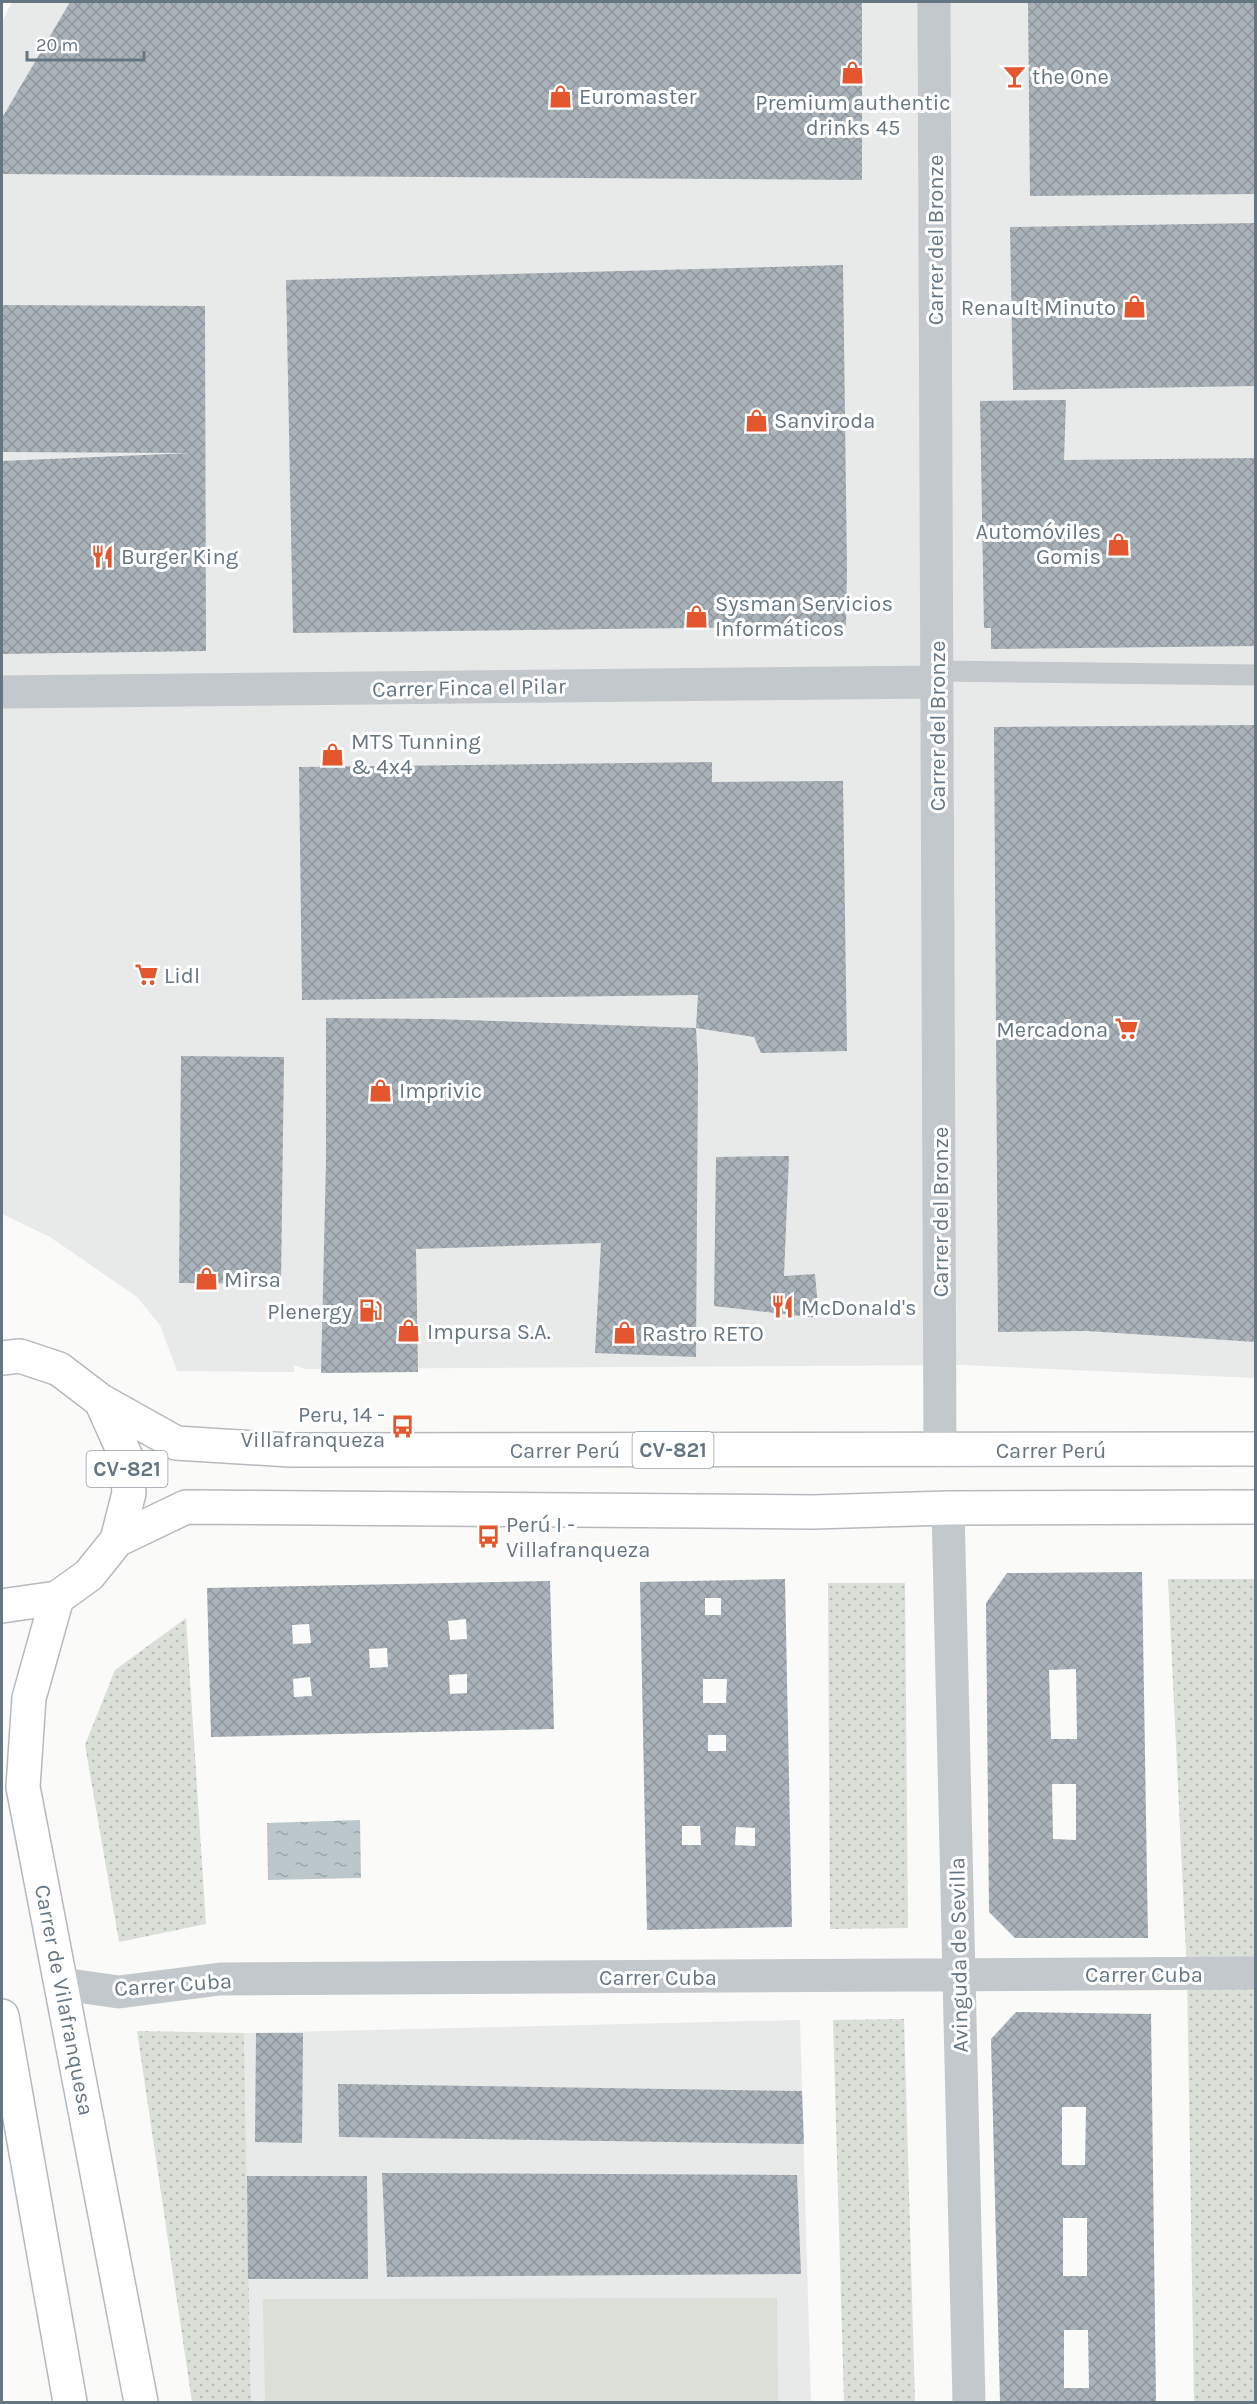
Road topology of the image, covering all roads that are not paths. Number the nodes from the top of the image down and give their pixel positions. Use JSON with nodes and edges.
{"nodes":[{"id":1,"x":934,"y":2,"type":"edge"},
{"id":2,"x":1256,"y":675,"type":"edge"},
{"id":3,"x":937,"y":676,"type":"junction"},
{"id":4,"x":2,"y":692,"type":"edge"},
{"id":5,"x":2,"y":1358,"type":"edge"},
{"id":6,"x":101,"y":1401,"type":"junction"},
{"id":7,"x":1256,"y":1449,"type":"edge"},
{"id":8,"x":940,"y":1450,"type":"junction"},
{"id":9,"x":1256,"y":1507,"type":"edge"},
{"id":10,"x":948,"y":1508,"type":"junction"},
{"id":11,"x":117,"y":1540,"type":"junction"},
{"id":12,"x":57,"y":1598,"type":"junction"},
{"id":13,"x":2,"y":1606,"type":"edge"},
{"id":14,"x":1256,"y":1973,"type":"edge"},
{"id":15,"x":958,"y":1975,"type":"junction"},
{"id":16,"x":62,"y":1984,"type":"junction"},
{"id":17,"x":2,"y":2016,"type":"edge"},
{"id":18,"x":70,"y":2403,"type":"edge"},
{"id":19,"x":141,"y":2403,"type":"edge"},
{"id":20,"x":969,"y":2403,"type":"edge"}],
"edges":[{"from":1,"to":3,"type":"street","name":"Carrer del Bronze"},
{"from":2,"to":3,"type":"lane"},
{"from":3,"to":4,"type":"street","name":"Carrer Finca el Pilar"},
{"from":3,"to":8,"type":"street","name":"Carrer del Bronze"},
{"from":5,"to":6,"type":"main road","number":"CV-821"},
{"from":6,"to":8,"type":"main road","name":"Carrer Perú","number":"CV-821"},
{"from":6,"to":11,"type":"main road","number":"CV-821"},
{"from":7,"to":8,"type":"main road","name":"Carrer Perú","number":"CV-821"},
{"from":9,"to":10,"type":"main road","number":"CV-821"},
{"from":10,"to":11,"type":"main road","number":"CV-821"},
{"from":10,"to":15,"type":"street","name":"Avinguda de Sevilla"},
{"from":11,"to":12,"type":"main road","number":"CV-821"},
{"from":12,"to":13,"type":"main road","number":"CV-821"},
{"from":12,"to":16,"type":"main road","name":"Carrer de Vilafranquesa"},
{"from":14,"to":15,"type":"street","name":"Carrer Cuba"},
{"from":15,"to":16,"type":"street","name":"Carrer Cuba"},
{"from":15,"to":20,"type":"street","name":"Avinguda de Sevilla"},
{"from":16,"to":19,"type":"main road","name":"Carrer de Vilafranquesa"},
{"from":17,"to":18,"type":"main road"}]}
